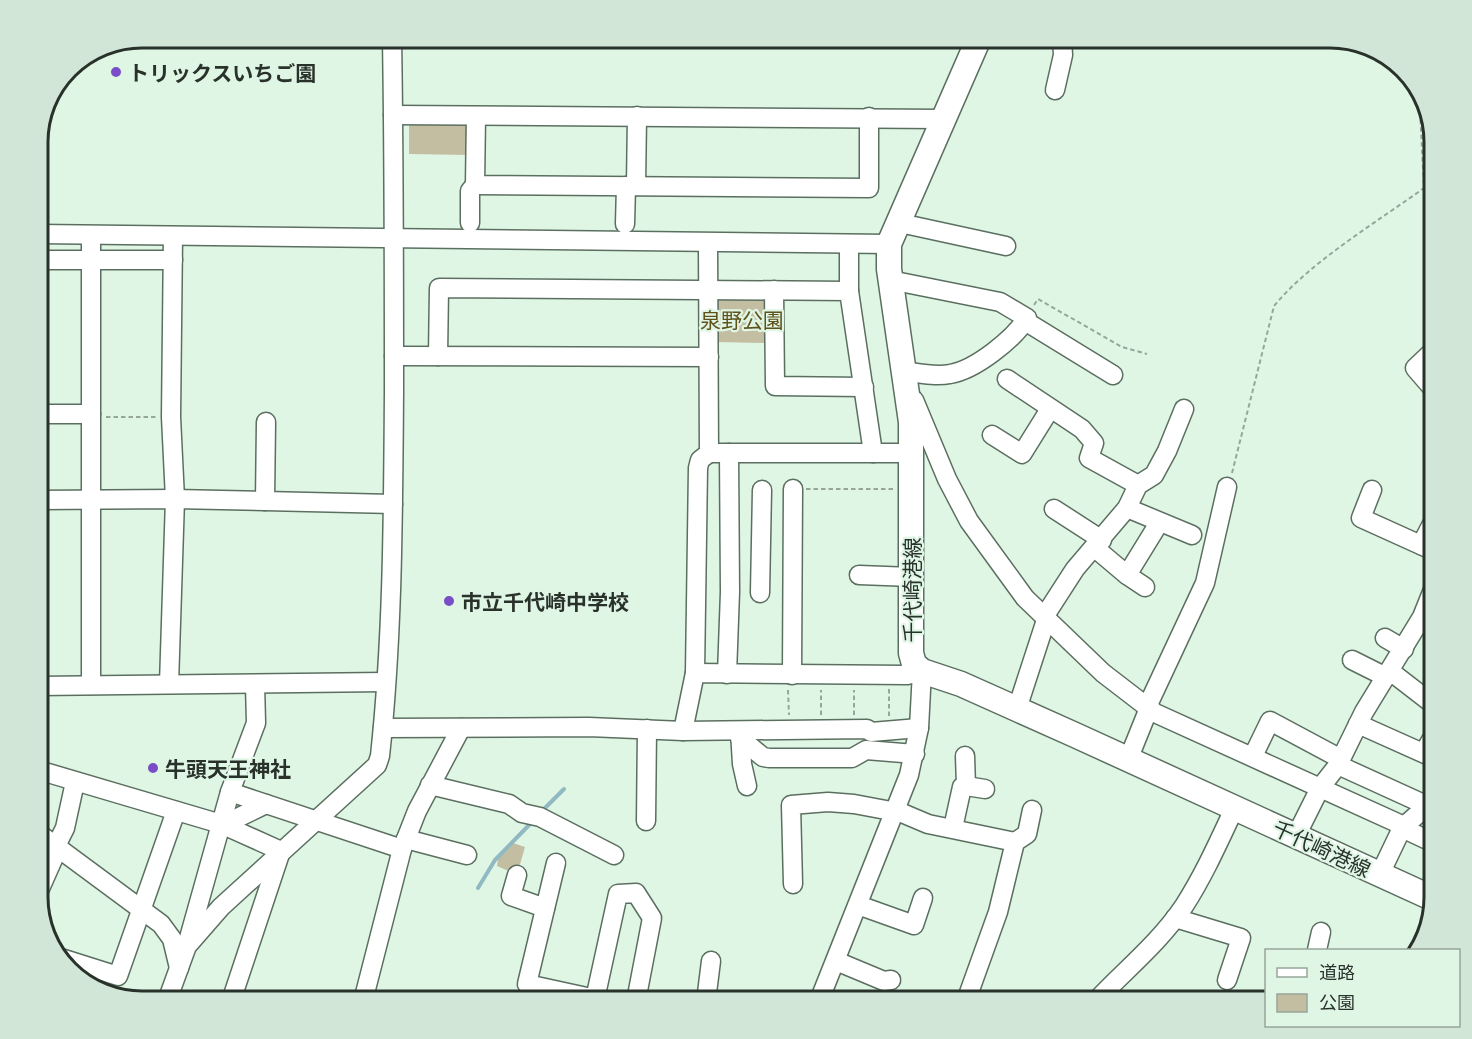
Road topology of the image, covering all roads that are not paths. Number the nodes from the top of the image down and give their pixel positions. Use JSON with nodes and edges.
{"nodes":[{"id":1,"x":392,"y":48,"type":"edge"},
{"id":2,"x":974,"y":48,"type":"edge"},
{"id":3,"x":1063,"y":48,"type":"edge"},
{"id":4,"x":1055,"y":90,"type":"dead end"},
{"id":5,"x":393,"y":116,"type":"junction"},
{"id":6,"x":476,"y":116,"type":"junction"},
{"id":7,"x":637,"y":116,"type":"junction"},
{"id":8,"x":869,"y":117,"type":"junction"},
{"id":9,"x":942,"y":118,"type":"junction"},
{"id":10,"x":475,"y":185,"type":"junction"},
{"id":11,"x":631,"y":186,"type":"junction"},
{"id":12,"x":470,"y":223,"type":"dead end"},
{"id":13,"x":625,"y":224,"type":"dead end"},
{"id":14,"x":894,"y":233,"type":"junction"},
{"id":15,"x":48,"y":234,"type":"edge"},
{"id":16,"x":91,"y":236,"type":"junction"},
{"id":17,"x":173,"y":236,"type":"junction"},
{"id":18,"x":394,"y":236,"type":"junction"},
{"id":19,"x":708,"y":244,"type":"junction"},
{"id":20,"x":1006,"y":246,"type":"dead end"},
{"id":21,"x":849,"y":253,"type":"dead end"},
{"id":22,"x":48,"y":260,"type":"edge"},
{"id":23,"x":92,"y":260,"type":"junction"},
{"id":24,"x":173,"y":260,"type":"junction"},
{"id":25,"x":890,"y":280,"type":"junction"},
{"id":26,"x":709,"y":289,"type":"junction"},
{"id":27,"x":774,"y":290,"type":"junction"},
{"id":28,"x":849,"y":291,"type":"junction"},
{"id":29,"x":1026,"y":320,"type":"junction"},
{"id":30,"x":394,"y":356,"type":"junction"},
{"id":31,"x":438,"y":356,"type":"junction"},
{"id":32,"x":709,"y":357,"type":"junction"},
{"id":33,"x":1424,"y":359,"type":"edge"},
{"id":34,"x":904,"y":374,"type":"junction"},
{"id":35,"x":1113,"y":375,"type":"dead end"},
{"id":36,"x":1424,"y":378,"type":"edge"},
{"id":37,"x":1007,"y":379,"type":"dead end"},
{"id":38,"x":864,"y":387,"type":"junction"},
{"id":39,"x":1050,"y":408,"type":"junction"},
{"id":40,"x":1184,"y":409,"type":"dead end"},
{"id":41,"x":48,"y":414,"type":"edge"},
{"id":42,"x":91,"y":415,"type":"junction"},
{"id":43,"x":266,"y":422,"type":"dead end"},
{"id":44,"x":992,"y":435,"type":"dead end"},
{"id":45,"x":709,"y":453,"type":"junction"},
{"id":46,"x":729,"y":453,"type":"junction"},
{"id":47,"x":873,"y":453,"type":"junction"},
{"id":48,"x":911,"y":453,"type":"junction"},
{"id":49,"x":1138,"y":485,"type":"junction"},
{"id":50,"x":1227,"y":487,"type":"road end"},
{"id":51,"x":793,"y":489,"type":"road end"},
{"id":52,"x":762,"y":490,"type":"dead end"},
{"id":53,"x":1372,"y":490,"type":"dead end"},
{"id":54,"x":175,"y":499,"type":"junction"},
{"id":55,"x":48,"y":500,"type":"edge"},
{"id":56,"x":91,"y":500,"type":"junction"},
{"id":57,"x":265,"y":501,"type":"junction"},
{"id":58,"x":393,"y":504,"type":"junction"},
{"id":59,"x":1127,"y":508,"type":"junction"},
{"id":60,"x":1054,"y":509,"type":"dead end"},
{"id":61,"x":1159,"y":524,"type":"junction"},
{"id":62,"x":1192,"y":535,"type":"dead end"},
{"id":63,"x":1098,"y":544,"type":"junction"},
{"id":64,"x":1424,"y":546,"type":"edge"},
{"id":65,"x":859,"y":575,"type":"dead end"},
{"id":66,"x":1127,"y":575,"type":"junction"},
{"id":67,"x":912,"y":577,"type":"junction"},
{"id":68,"x":1144,"y":587,"type":"dead end"},
{"id":69,"x":760,"y":593,"type":"dead end"},
{"id":70,"x":1045,"y":619,"type":"junction"},
{"id":71,"x":1424,"y":628,"type":"edge"},
{"id":72,"x":1385,"y":638,"type":"dead end"},
{"id":73,"x":1404,"y":649,"type":"junction"},
{"id":74,"x":1352,"y":660,"type":"dead end"},
{"id":75,"x":922,"y":670,"type":"junction"},
{"id":76,"x":695,"y":673,"type":"junction"},
{"id":77,"x":727,"y":674,"type":"junction"},
{"id":78,"x":1388,"y":674,"type":"junction"},
{"id":79,"x":790,"y":675,"type":"junction"},
{"id":80,"x":385,"y":682,"type":"junction"},
{"id":81,"x":169,"y":684,"type":"junction"},
{"id":82,"x":255,"y":684,"type":"junction"},
{"id":83,"x":91,"y":685,"type":"junction"},
{"id":84,"x":48,"y":686,"type":"edge"},
{"id":85,"x":1424,"y":698,"type":"edge"},
{"id":86,"x":1148,"y":708,"type":"junction"},
{"id":87,"x":1017,"y":709,"type":"junction"},
{"id":88,"x":1358,"y":724,"type":"junction"},
{"id":89,"x":383,"y":728,"type":"junction"},
{"id":90,"x":461,"y":728,"type":"junction"},
{"id":91,"x":919,"y":728,"type":"junction"},
{"id":92,"x":647,"y":729,"type":"junction"},
{"id":93,"x":683,"y":731,"type":"junction"},
{"id":94,"x":740,"y":734,"type":"junction"},
{"id":95,"x":1424,"y":753,"type":"edge"},
{"id":96,"x":915,"y":754,"type":"junction"},
{"id":97,"x":965,"y":756,"type":"dead end"},
{"id":98,"x":1253,"y":756,"type":"junction"},
{"id":99,"x":1128,"y":760,"type":"junction"},
{"id":100,"x":1340,"y":762,"type":"junction"},
{"id":101,"x":48,"y":773,"type":"edge"},
{"id":102,"x":75,"y":782,"type":"junction"},
{"id":103,"x":430,"y":785,"type":"junction"},
{"id":104,"x":747,"y":786,"type":"dead end"},
{"id":105,"x":966,"y":786,"type":"junction"},
{"id":106,"x":1320,"y":788,"type":"junction"},
{"id":107,"x":985,"y":789,"type":"dead end"},
{"id":108,"x":230,"y":792,"type":"junction"},
{"id":109,"x":1424,"y":800,"type":"edge"},
{"id":110,"x":266,"y":804,"type":"junction"},
{"id":111,"x":1235,"y":807,"type":"junction"},
{"id":112,"x":1424,"y":809,"type":"edge"},
{"id":113,"x":1032,"y":810,"type":"dead end"},
{"id":114,"x":176,"y":811,"type":"junction"},
{"id":115,"x":895,"y":812,"type":"junction"},
{"id":116,"x":316,"y":821,"type":"junction"},
{"id":117,"x":646,"y":821,"type":"dead end"},
{"id":118,"x":222,"y":824,"type":"junction"},
{"id":119,"x":1405,"y":825,"type":"junction"},
{"id":120,"x":953,"y":828,"type":"junction"},
{"id":121,"x":1424,"y":831,"type":"edge"},
{"id":122,"x":1296,"y":836,"type":"junction"},
{"id":123,"x":1424,"y":837,"type":"edge"},
{"id":124,"x":48,"y":840,"type":"edge"},
{"id":125,"x":1015,"y":842,"type":"junction"},
{"id":126,"x":404,"y":844,"type":"junction"},
{"id":127,"x":57,"y":847,"type":"junction"},
{"id":128,"x":281,"y":851,"type":"junction"},
{"id":129,"x":467,"y":855,"type":"dead end"},
{"id":130,"x":614,"y":855,"type":"dead end"},
{"id":131,"x":556,"y":863,"type":"dead end"},
{"id":132,"x":48,"y":869,"type":"edge"},
{"id":133,"x":516,"y":874,"type":"dead end"},
{"id":134,"x":1380,"y":874,"type":"junction"},
{"id":135,"x":794,"y":884,"type":"dead end"},
{"id":136,"x":1424,"y":894,"type":"edge"},
{"id":137,"x":923,"y":898,"type":"dead end"},
{"id":138,"x":858,"y":905,"type":"junction"},
{"id":139,"x":141,"y":907,"type":"junction"},
{"id":140,"x":545,"y":908,"type":"junction"},
{"id":141,"x":1175,"y":918,"type":"junction"},
{"id":142,"x":1321,"y":932,"type":"dead end"},
{"id":143,"x":187,"y":946,"type":"junction"},
{"id":144,"x":1317,"y":949,"type":"edge"},
{"id":145,"x":711,"y":961,"type":"dead end"},
{"id":146,"x":836,"y":961,"type":"junction"},
{"id":147,"x":74,"y":962,"type":"edge"},
{"id":148,"x":180,"y":969,"type":"junction"},
{"id":149,"x":891,"y":980,"type":"dead end"},
{"id":150,"x":1227,"y":980,"type":"dead end"},
{"id":151,"x":171,"y":991,"type":"edge"},
{"id":152,"x":235,"y":991,"type":"edge"},
{"id":153,"x":366,"y":991,"type":"edge"},
{"id":154,"x":559,"y":991,"type":"edge"},
{"id":155,"x":602,"y":991,"type":"edge"},
{"id":156,"x":638,"y":991,"type":"edge"},
{"id":157,"x":707,"y":991,"type":"edge"},
{"id":158,"x":824,"y":991,"type":"edge"},
{"id":159,"x":970,"y":991,"type":"edge"},
{"id":160,"x":1106,"y":991,"type":"edge"}],
"edges":[{"from":1,"to":5,"type":"street"},
{"from":2,"to":9,"type":"main road","name":"千代崎港線"},
{"from":3,"to":4,"type":"street"},
{"from":5,"to":6,"type":"street"},
{"from":5,"to":18,"type":"street"},
{"from":6,"to":7,"type":"street"},
{"from":6,"to":10,"type":"street"},
{"from":7,"to":8,"type":"street"},
{"from":7,"to":11,"type":"street"},
{"from":8,"to":9,"type":"street"},
{"from":8,"to":11,"type":"street"},
{"from":9,"to":14,"type":"main road","name":"千代崎港線"},
{"from":10,"to":11,"type":"street"},
{"from":10,"to":12,"type":"street"},
{"from":11,"to":13,"type":"street"},
{"from":14,"to":19,"type":"street"},
{"from":14,"to":20,"type":"street"},
{"from":14,"to":25,"type":"main road","name":"千代崎港線"},
{"from":15,"to":16,"type":"street"},
{"from":16,"to":17,"type":"street"},
{"from":16,"to":23,"type":"street"},
{"from":17,"to":18,"type":"street"},
{"from":17,"to":24,"type":"street"},
{"from":18,"to":19,"type":"street"},
{"from":18,"to":30,"type":"street"},
{"from":19,"to":26,"type":"street"},
{"from":21,"to":28,"type":"street"},
{"from":22,"to":23,"type":"street"},
{"from":23,"to":24,"type":"street"},
{"from":23,"to":42,"type":"street"},
{"from":24,"to":54,"type":"street"},
{"from":25,"to":29,"type":"street"},
{"from":25,"to":34,"type":"main road","name":"千代崎港線"},
{"from":26,"to":27,"type":"street"},
{"from":26,"to":31,"type":"street"},
{"from":26,"to":32,"type":"street"},
{"from":27,"to":28,"type":"street"},
{"from":27,"to":38,"type":"street"},
{"from":28,"to":38,"type":"street"},
{"from":29,"to":34,"type":"street"},
{"from":29,"to":35,"type":"street"},
{"from":30,"to":31,"type":"street"},
{"from":30,"to":58,"type":"street"},
{"from":31,"to":32,"type":"street"},
{"from":32,"to":45,"type":"street"},
{"from":33,"to":36,"type":"street"},
{"from":34,"to":48,"type":"main road","name":"千代崎港線"},
{"from":34,"to":70,"type":"street"},
{"from":37,"to":39,"type":"street"},
{"from":38,"to":47,"type":"street"},
{"from":39,"to":44,"type":"street"},
{"from":39,"to":49,"type":"street"},
{"from":40,"to":49,"type":"street"},
{"from":41,"to":42,"type":"street"},
{"from":42,"to":56,"type":"street"},
{"from":43,"to":57,"type":"street"},
{"from":45,"to":46,"type":"street"},
{"from":45,"to":76,"type":"street"},
{"from":46,"to":47,"type":"street"},
{"from":46,"to":77,"type":"street"},
{"from":47,"to":48,"type":"street"},
{"from":48,"to":67,"type":"main road","name":"千代崎港線"},
{"from":49,"to":59,"type":"street"},
{"from":50,"to":86,"type":"street"},
{"from":51,"to":79,"type":"street"},
{"from":52,"to":69,"type":"street"},
{"from":53,"to":64,"type":"street"},
{"from":54,"to":56,"type":"street"},
{"from":54,"to":57,"type":"street"},
{"from":54,"to":81,"type":"street"},
{"from":55,"to":56,"type":"street"},
{"from":56,"to":83,"type":"street"},
{"from":57,"to":58,"type":"street"},
{"from":58,"to":80,"type":"street"},
{"from":59,"to":61,"type":"street"},
{"from":59,"to":63,"type":"street"},
{"from":60,"to":63,"type":"street"},
{"from":61,"to":62,"type":"street"},
{"from":61,"to":66,"type":"street"},
{"from":63,"to":66,"type":"street"},
{"from":63,"to":70,"type":"street"},
{"from":65,"to":67,"type":"street"},
{"from":66,"to":68,"type":"street"},
{"from":67,"to":75,"type":"main road","name":"千代崎港線"},
{"from":70,"to":86,"type":"street"},
{"from":70,"to":87,"type":"street"},
{"from":71,"to":73,"type":"street"},
{"from":72,"to":73,"type":"street"},
{"from":73,"to":78,"type":"street"},
{"from":74,"to":78,"type":"street"},
{"from":75,"to":79,"type":"street"},
{"from":75,"to":87,"type":"main road","name":"千代崎港線"},
{"from":75,"to":91,"type":"street"},
{"from":76,"to":77,"type":"street"},
{"from":76,"to":93,"type":"street"},
{"from":77,"to":79,"type":"street"},
{"from":78,"to":85,"type":"street"},
{"from":78,"to":88,"type":"street"},
{"from":80,"to":82,"type":"street"},
{"from":80,"to":89,"type":"street"},
{"from":81,"to":82,"type":"street"},
{"from":81,"to":83,"type":"street"},
{"from":82,"to":108,"type":"street"},
{"from":83,"to":84,"type":"street"},
{"from":86,"to":98,"type":"street"},
{"from":86,"to":99,"type":"street"},
{"from":87,"to":99,"type":"main road","name":"千代崎港線"},
{"from":88,"to":95,"type":"street"},
{"from":88,"to":100,"type":"street"},
{"from":89,"to":90,"type":"street"},
{"from":89,"to":116,"type":"street"},
{"from":90,"to":92,"type":"street"},
{"from":90,"to":103,"type":"street"},
{"from":91,"to":94,"type":"street"},
{"from":91,"to":96,"type":"street"},
{"from":92,"to":93,"type":"street"},
{"from":92,"to":117,"type":"street"},
{"from":93,"to":94,"type":"street"},
{"from":94,"to":96,"type":"street"},
{"from":94,"to":104,"type":"street"},
{"from":96,"to":115,"type":"street"},
{"from":97,"to":105,"type":"street"},
{"from":98,"to":100,"type":"street"},
{"from":98,"to":106,"type":"street"},
{"from":99,"to":111,"type":"main road","name":"千代崎港線"},
{"from":100,"to":106,"type":"street"},
{"from":100,"to":109,"type":"street"},
{"from":101,"to":102,"type":"street"},
{"from":102,"to":114,"type":"street"},
{"from":102,"to":127,"type":"street"},
{"from":103,"to":126,"type":"street"},
{"from":103,"to":130,"type":"street"},
{"from":105,"to":107,"type":"street"},
{"from":105,"to":120,"type":"street"},
{"from":106,"to":119,"type":"street"},
{"from":106,"to":122,"type":"street"},
{"from":108,"to":110,"type":"street"},
{"from":108,"to":118,"type":"street"},
{"from":110,"to":116,"type":"street"},
{"from":110,"to":118,"type":"street"},
{"from":111,"to":122,"type":"main road","name":"千代崎港線"},
{"from":111,"to":141,"type":"street"},
{"from":112,"to":119,"type":"street"},
{"from":113,"to":125,"type":"street"},
{"from":114,"to":118,"type":"street"},
{"from":114,"to":139,"type":"street"},
{"from":115,"to":120,"type":"street"},
{"from":115,"to":135,"type":"street"},
{"from":115,"to":138,"type":"street"},
{"from":116,"to":126,"type":"street"},
{"from":116,"to":128,"type":"street"},
{"from":118,"to":128,"type":"street"},
{"from":118,"to":143,"type":"street"},
{"from":119,"to":121,"type":"street"},
{"from":119,"to":123,"type":"street"},
{"from":119,"to":134,"type":"street"},
{"from":120,"to":125,"type":"street"},
{"from":122,"to":134,"type":"main road","name":"千代崎港線"},
{"from":124,"to":127,"type":"street"},
{"from":125,"to":159,"type":"street"},
{"from":126,"to":129,"type":"street"},
{"from":126,"to":153,"type":"street"},
{"from":127,"to":132,"type":"street"},
{"from":127,"to":139,"type":"street"},
{"from":128,"to":143,"type":"street"},
{"from":128,"to":152,"type":"street"},
{"from":131,"to":140,"type":"street"},
{"from":133,"to":140,"type":"street"},
{"from":134,"to":136,"type":"main road","name":"千代崎港線"},
{"from":137,"to":138,"type":"street"},
{"from":138,"to":146,"type":"street"},
{"from":139,"to":147,"type":"street"},
{"from":139,"to":148,"type":"street"},
{"from":140,"to":154,"type":"street"},
{"from":141,"to":150,"type":"street"},
{"from":141,"to":160,"type":"street"},
{"from":142,"to":144,"type":"street"},
{"from":143,"to":148,"type":"street"},
{"from":145,"to":157,"type":"street"},
{"from":146,"to":149,"type":"street"},
{"from":146,"to":158,"type":"street"},
{"from":148,"to":151,"type":"street"},
{"from":155,"to":156,"type":"street"}]}
